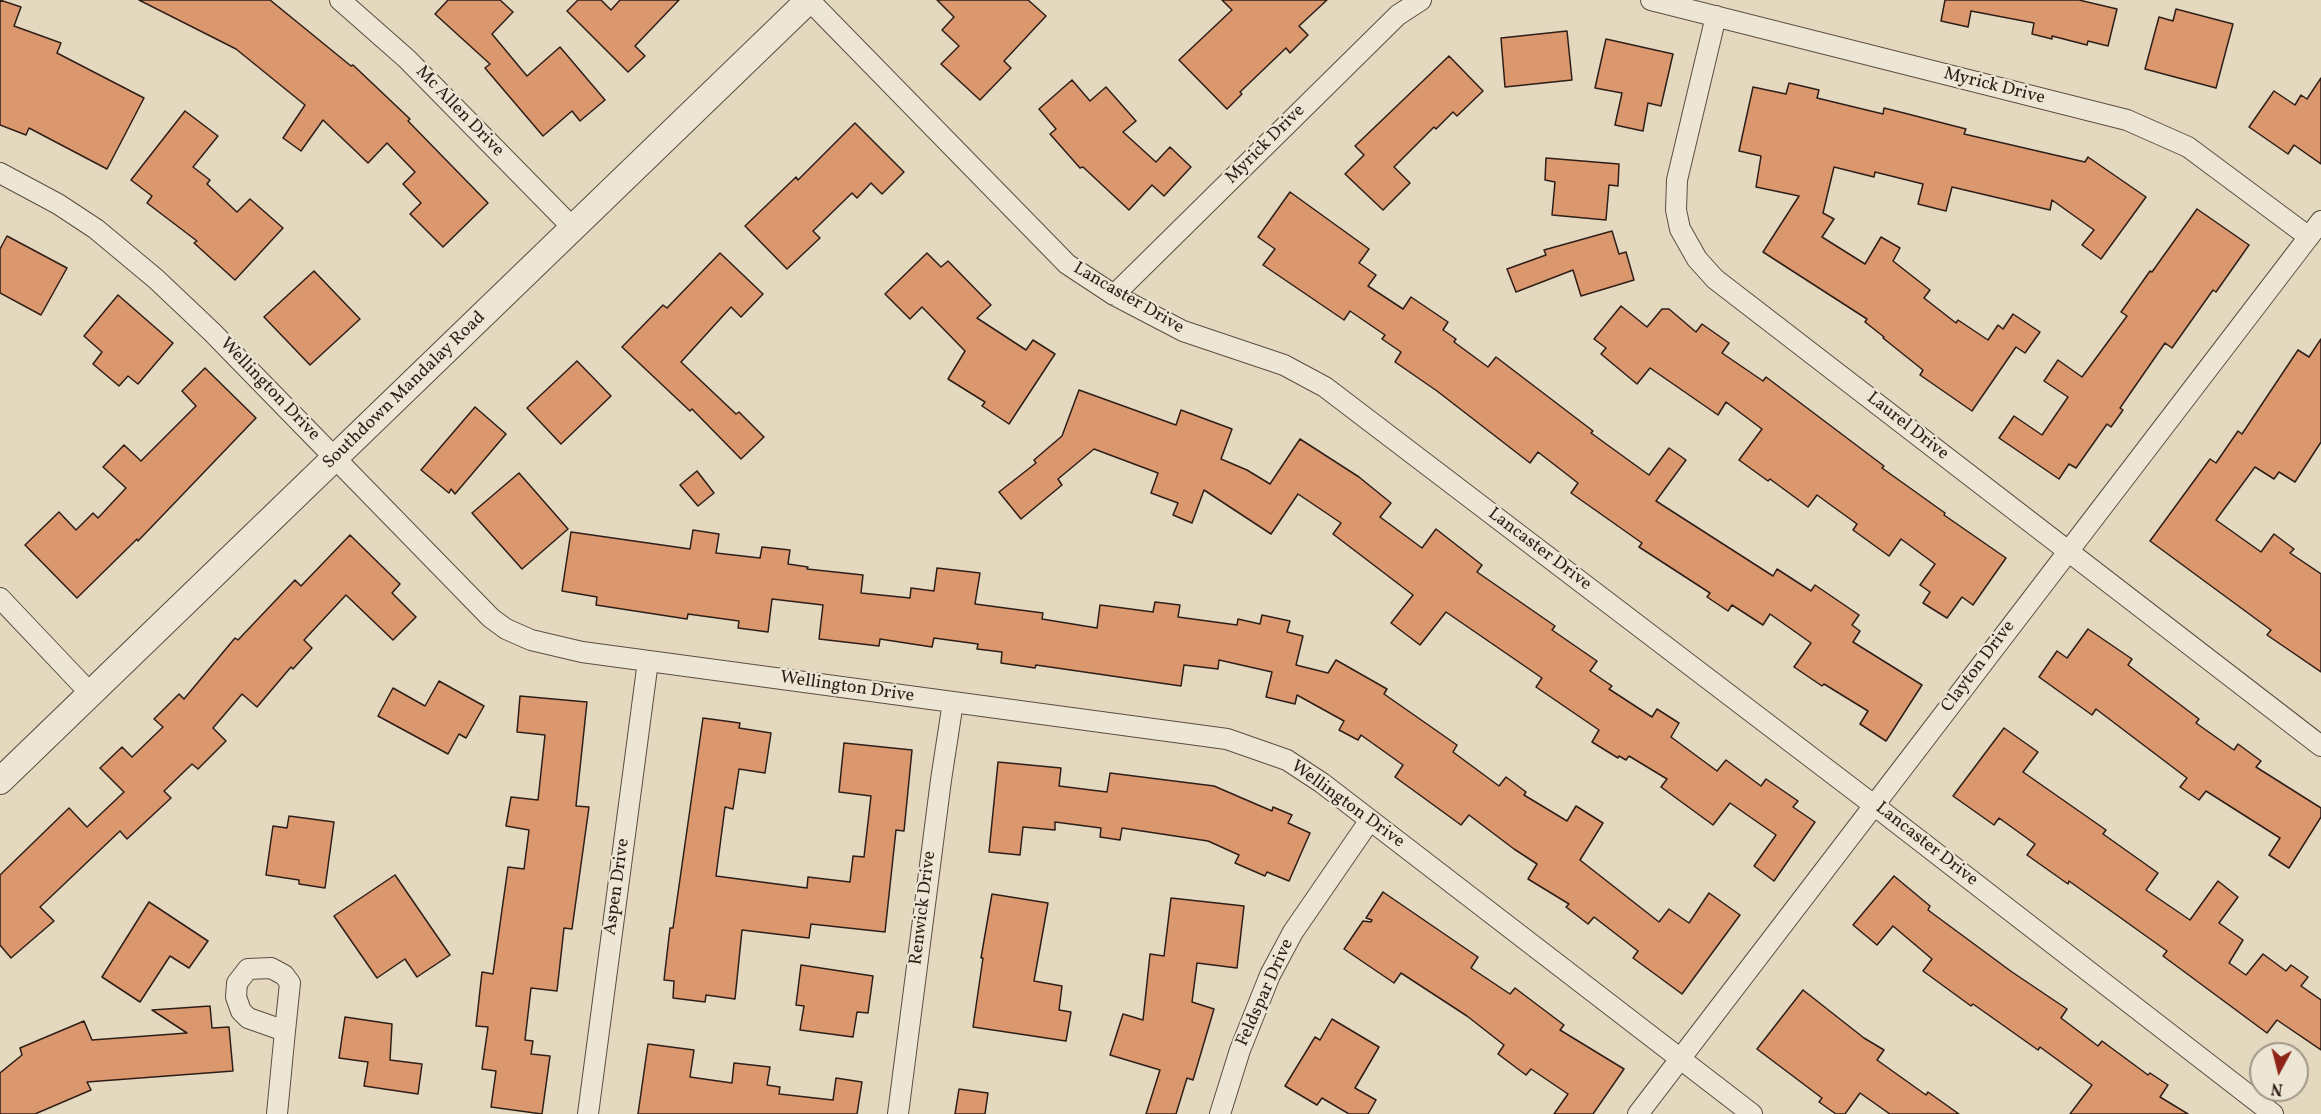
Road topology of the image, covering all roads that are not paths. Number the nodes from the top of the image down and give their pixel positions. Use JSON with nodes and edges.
{"nodes":[{"id":1,"x":340,"y":0,"type":"edge"},
{"id":2,"x":809,"y":0,"type":"edge"},
{"id":3,"x":1421,"y":0,"type":"edge"},
{"id":4,"x":1651,"y":0,"type":"edge"},
{"id":5,"x":1716,"y":16,"type":"junction"},
{"id":6,"x":0,"y":174,"type":"edge"},
{"id":7,"x":2321,"y":221,"type":"edge"},
{"id":8,"x":573,"y":228,"type":"junction"},
{"id":9,"x":2309,"y":237,"type":"junction"},
{"id":10,"x":1114,"y":295,"type":"junction"},
{"id":11,"x":335,"y":458,"type":"junction"},
{"id":12,"x":2068,"y":550,"type":"junction"},
{"id":13,"x":0,"y":598,"type":"edge"},
{"id":14,"x":648,"y":661,"type":"junction"},
{"id":15,"x":91,"y":694,"type":"junction"},
{"id":16,"x":953,"y":702,"type":"junction"},
{"id":17,"x":2318,"y":737,"type":"edge"},
{"id":18,"x":0,"y":781,"type":"edge"},
{"id":19,"x":1875,"y":806,"type":"junction"},
{"id":20,"x":1370,"y":820,"type":"junction"},
{"id":21,"x":285,"y":1031,"type":"dead end"},
{"id":22,"x":1680,"y":1059,"type":"junction"},
{"id":23,"x":277,"y":1114,"type":"edge"},
{"id":24,"x":588,"y":1114,"type":"edge"},
{"id":25,"x":898,"y":1114,"type":"edge"},
{"id":26,"x":1220,"y":1114,"type":"edge"},
{"id":27,"x":1638,"y":1114,"type":"edge"},
{"id":28,"x":1752,"y":1114,"type":"edge"},
{"id":29,"x":2273,"y":1114,"type":"edge"}],
"edges":[{"from":1,"to":8,"type":"street","name":"Mc Allen Drive"},
{"from":2,"to":8,"type":"street","name":"Southdown Mandalay Road"},
{"from":2,"to":10,"type":"street","name":"Lancaster Drive"},
{"from":3,"to":10,"type":"street","name":"Myrick Drive"},
{"from":4,"to":5,"type":"street","name":"Myrick Drive"},
{"from":5,"to":9,"type":"street","name":"Myrick Drive"},
{"from":5,"to":12,"type":"street","name":"Laurel Drive"},
{"from":6,"to":11,"type":"street","name":"Wellington Drive"},
{"from":7,"to":9,"type":"street","name":"Clayton Drive"},
{"from":8,"to":11,"type":"street","name":"Southdown Mandalay Road"},
{"from":9,"to":12,"type":"street","name":"Clayton Drive"},
{"from":10,"to":19,"type":"street","name":"Lancaster Drive"},
{"from":11,"to":14,"type":"street","name":"Wellington Drive"},
{"from":11,"to":15,"type":"street","name":"Southdown Mandalay Road"},
{"from":12,"to":17,"type":"street","name":"Laurel Drive"},
{"from":12,"to":19,"type":"street","name":"Clayton Drive"},
{"from":13,"to":15,"type":"street"},
{"from":14,"to":16,"type":"street","name":"Wellington Drive"},
{"from":14,"to":24,"type":"street","name":"Aspen Drive"},
{"from":15,"to":18,"type":"street","name":"Southdown Mandalay Road"},
{"from":16,"to":20,"type":"street","name":"Wellington Drive"},
{"from":16,"to":25,"type":"street","name":"Renwick Drive"},
{"from":19,"to":22,"type":"street","name":"Clayton Drive"},
{"from":19,"to":29,"type":"street","name":"Lancaster Drive"},
{"from":20,"to":22,"type":"street","name":"Wellington Drive"},
{"from":20,"to":26,"type":"street","name":"Feldspar Drive"},
{"from":21,"to":23,"type":"street"},
{"from":22,"to":27,"type":"street","name":"Clayton Drive"},
{"from":22,"to":28,"type":"street","name":"Wellington Drive"}]}
